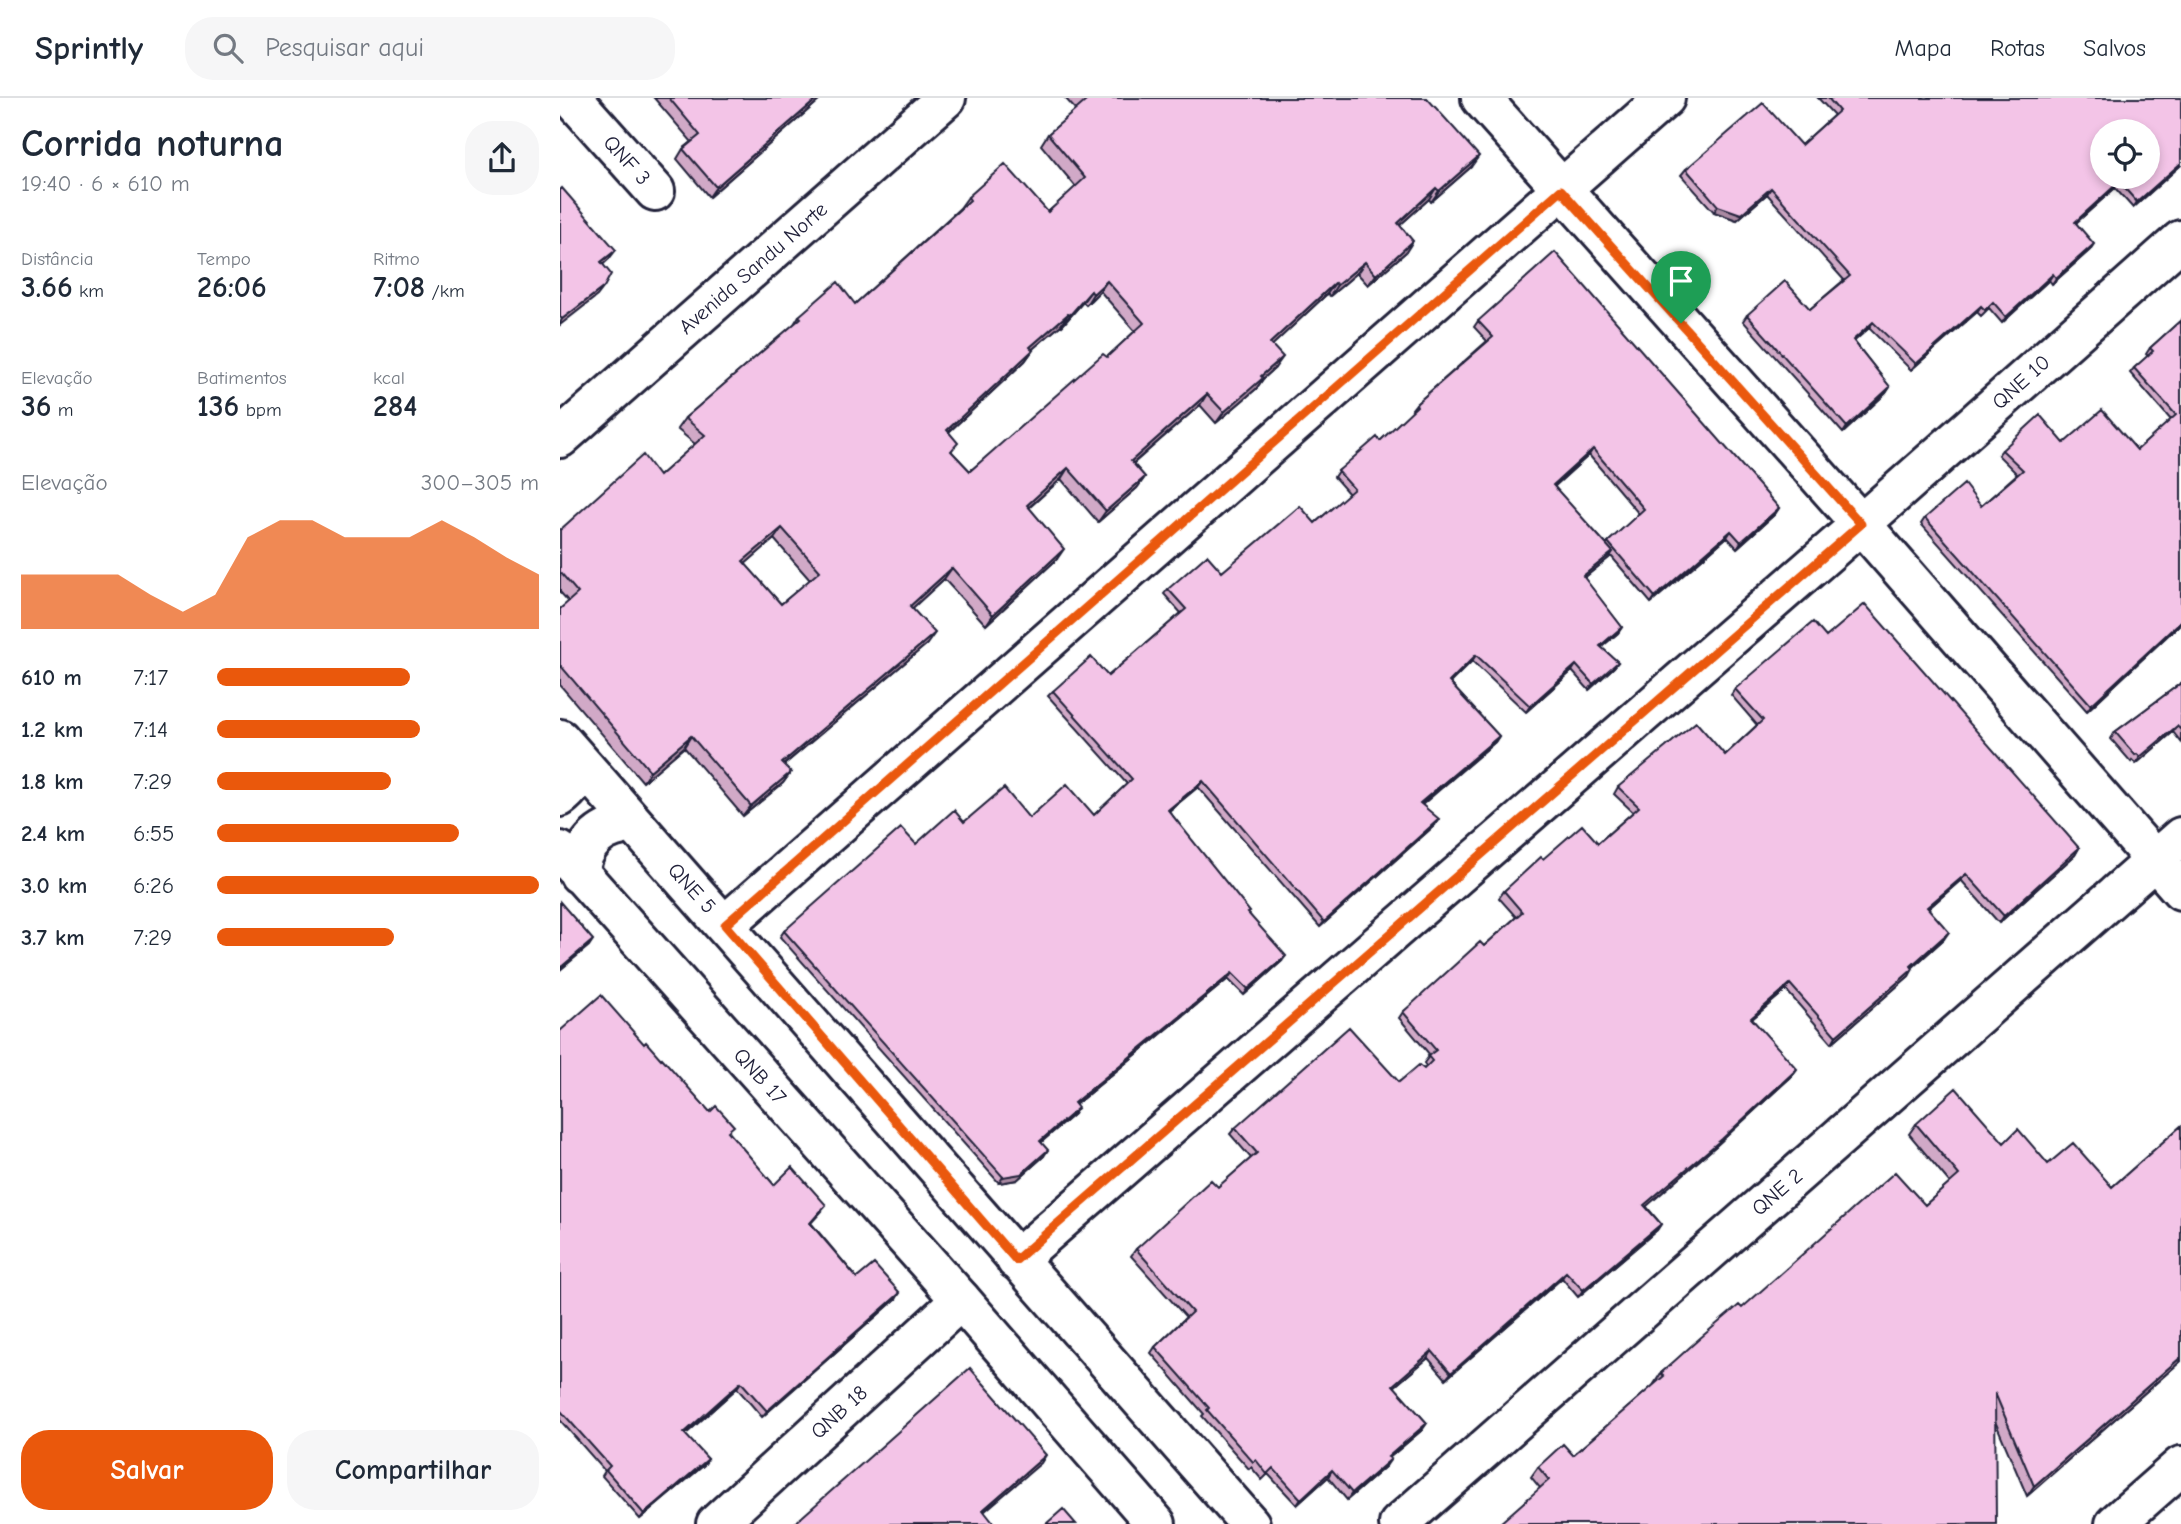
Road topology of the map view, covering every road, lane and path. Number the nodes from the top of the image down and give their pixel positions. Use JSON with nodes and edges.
{"nodes":[{"id":1,"x":572,"y":98,"type":"edge"},
{"id":2,"x":946,"y":98,"type":"edge"},
{"id":3,"x":1481,"y":98,"type":"edge"},
{"id":4,"x":1665,"y":98,"type":"edge"},
{"id":5,"x":1561,"y":190,"type":"junction"},
{"id":6,"x":655,"y":191,"type":"dead end"},
{"id":7,"x":2181,"y":240,"type":"edge"},
{"id":8,"x":560,"y":438,"type":"edge"},
{"id":9,"x":1861,"y":524,"type":"junction"},
{"id":10,"x":563,"y":743,"type":"edge"},
{"id":11,"x":560,"y":797,"type":"edge"},
{"id":12,"x":634,"y":824,"type":"junction"},
{"id":13,"x":2168,"y":849,"type":"edge"},
{"id":14,"x":570,"y":862,"type":"edge"},
{"id":15,"x":2181,"y":890,"type":"edge"},
{"id":16,"x":725,"y":925,"type":"junction"},
{"id":17,"x":1016,"y":1260,"type":"junction"},
{"id":18,"x":961,"y":1300,"type":"junction"},
{"id":19,"x":2181,"y":1466,"type":"edge"},
{"id":20,"x":716,"y":1524,"type":"edge"},
{"id":21,"x":1156,"y":1524,"type":"edge"},
{"id":22,"x":1250,"y":1524,"type":"edge"},
{"id":23,"x":1399,"y":1524,"type":"edge"},
{"id":24,"x":2115,"y":1524,"type":"edge"}],
"edges":[{"from":1,"to":6,"type":"street","name":"QNF 3"},
{"from":2,"to":8,"type":"street","name":"Avenida Sandu Norte"},
{"from":3,"to":5,"type":"street"},
{"from":4,"to":5,"type":"street"},
{"from":5,"to":9,"type":"street"},
{"from":5,"to":16,"type":"street"},
{"from":7,"to":9,"type":"street","name":"QNE 10"},
{"from":9,"to":13,"type":"street"},
{"from":9,"to":17,"type":"street","name":"QNE 10"},
{"from":10,"to":11,"type":"street"},
{"from":10,"to":12,"type":"street","name":"QNE 5"},
{"from":12,"to":14,"type":"street"},
{"from":12,"to":16,"type":"street","name":"QNE 5"},
{"from":13,"to":15,"type":"street"},
{"from":13,"to":23,"type":"street","name":"QNE 2"},
{"from":14,"to":18,"type":"street","name":"QNB 17"},
{"from":16,"to":17,"type":"street","name":"QNE 5"},
{"from":17,"to":22,"type":"street","name":"QNE 5"},
{"from":18,"to":20,"type":"street","name":"QNB 18"},
{"from":18,"to":21,"type":"street","name":"QNB 17"},
{"from":19,"to":24,"type":"street"}]}
